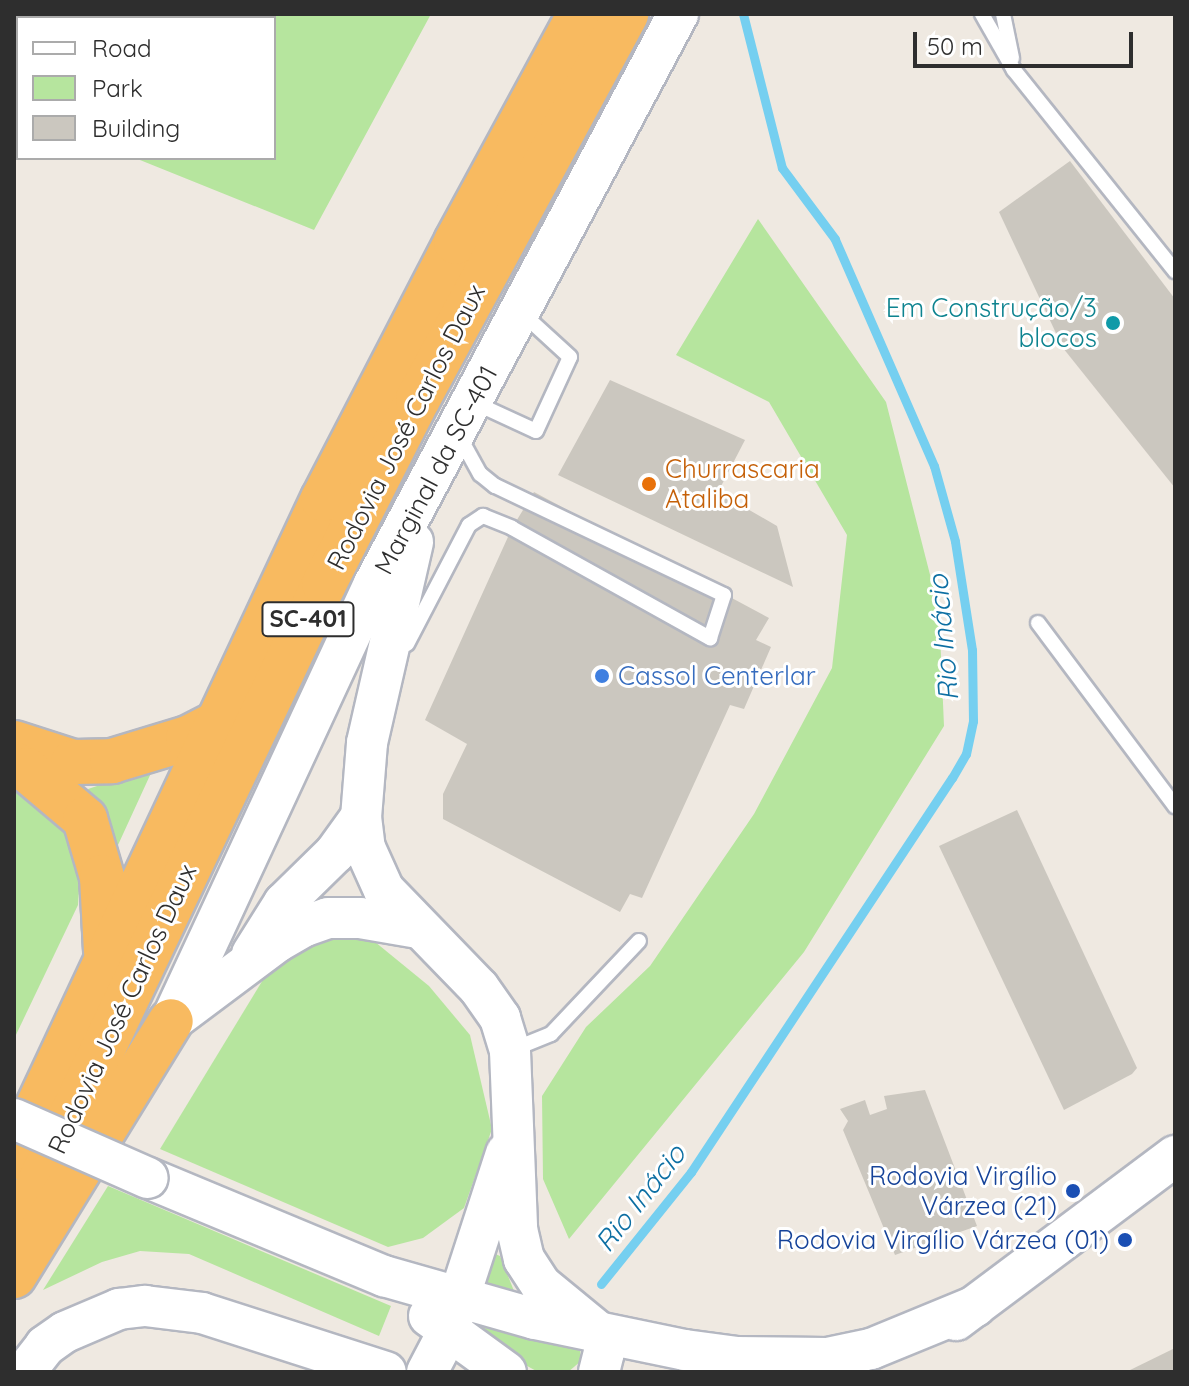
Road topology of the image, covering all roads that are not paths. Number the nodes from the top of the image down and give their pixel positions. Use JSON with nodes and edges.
{"nodes":[{"id":1,"x":580,"y":14,"type":"edge"},
{"id":2,"x":626,"y":14,"type":"edge"},
{"id":3,"x":678,"y":14,"type":"edge"},
{"id":4,"x":982,"y":14,"type":"edge"},
{"id":5,"x":1003,"y":14,"type":"edge"},
{"id":6,"x":1014,"y":70,"type":"junction"},
{"id":7,"x":1175,"y":271,"type":"edge"},
{"id":8,"x":521,"y":312,"type":"junction"},
{"id":9,"x":465,"y":417,"type":"junction"},
{"id":10,"x":425,"y":492,"type":"junction"},
{"id":11,"x":1038,"y":623,"type":"dead end"},
{"id":12,"x":220,"y":722,"type":"junction"},
{"id":13,"x":14,"y":743,"type":"edge"},
{"id":14,"x":367,"y":743,"type":"junction"},
{"id":15,"x":14,"y":764,"type":"edge"},
{"id":16,"x":1175,"y":806,"type":"edge"},
{"id":17,"x":361,"y":817,"type":"junction"},
{"id":18,"x":418,"y":928,"type":"junction"},
{"id":19,"x":639,"y":941,"type":"dead end"},
{"id":20,"x":106,"y":959,"type":"junction"},
{"id":21,"x":244,"y":966,"type":"junction"},
{"id":22,"x":171,"y":1021,"type":"junction"},
{"id":23,"x":510,"y":1051,"type":"junction"},
{"id":24,"x":14,"y":1119,"type":"edge"},
{"id":25,"x":513,"y":1134,"type":"junction"},
{"id":26,"x":1175,"y":1156,"type":"edge"},
{"id":27,"x":14,"y":1157,"type":"edge"},
{"id":28,"x":14,"y":1236,"type":"edge"},
{"id":29,"x":476,"y":1238,"type":"junction"},
{"id":30,"x":14,"y":1276,"type":"edge"},
{"id":31,"x":400,"y":1281,"type":"junction"},
{"id":32,"x":976,"y":1306,"type":"junction"},
{"id":33,"x":453,"y":1315,"type":"junction"},
{"id":34,"x":601,"y":1354,"type":"edge"},
{"id":35,"x":669,"y":1361,"type":"edge"},
{"id":36,"x":25,"y":1372,"type":"edge"},
{"id":37,"x":386,"y":1372,"type":"edge"},
{"id":38,"x":427,"y":1372,"type":"edge"},
{"id":39,"x":506,"y":1372,"type":"edge"},
{"id":40,"x":866,"y":1372,"type":"edge"}],
"edges":[{"from":1,"to":12,"type":"highway","name":"Rodovia José Carlos Daux","number":"SC-401"},
{"from":2,"to":28,"type":"highway","name":"Rodovia José Carlos Daux","number":"SC-401"},
{"from":3,"to":8,"type":"main road","name":"Marginal da SC-401"},
{"from":4,"to":6,"type":"lane"},
{"from":5,"to":6,"type":"lane"},
{"from":6,"to":7,"type":"lane"},
{"from":8,"to":9,"type":"main road","name":"Marginal da SC-401"},
{"from":8,"to":9,"type":"lane"},
{"from":9,"to":10,"type":"main road","name":"Marginal da SC-401"},
{"from":9,"to":14,"type":"lane"},
{"from":10,"to":14,"type":"main road"},
{"from":10,"to":22,"type":"main road","name":"Marginal da SC-401"},
{"from":11,"to":16,"type":"lane"},
{"from":12,"to":13,"type":"highway"},
{"from":12,"to":20,"type":"highway","name":"Rodovia José Carlos Daux","number":"SC-401"},
{"from":14,"to":17,"type":"main road"},
{"from":15,"to":20,"type":"highway"},
{"from":17,"to":18,"type":"main road"},
{"from":17,"to":21,"type":"main road"},
{"from":18,"to":21,"type":"main road"},
{"from":18,"to":23,"type":"main road"},
{"from":19,"to":23,"type":"lane"},
{"from":20,"to":27,"type":"highway","name":"Rodovia José Carlos Daux","number":"SC-401"},
{"from":21,"to":22,"type":"main road"},
{"from":22,"to":30,"type":"highway"},
{"from":23,"to":25,"type":"main road"},
{"from":24,"to":31,"type":"main road","bridge":true},
{"from":25,"to":29,"type":"main road"},
{"from":25,"to":34,"type":"main road"},
{"from":26,"to":32,"type":"main road"},
{"from":29,"to":31,"type":"main road"},
{"from":29,"to":33,"type":"main road"},
{"from":31,"to":33,"type":"main road"},
{"from":32,"to":35,"type":"main road"},
{"from":32,"to":40,"type":"main road"},
{"from":33,"to":34,"type":"main road"},
{"from":33,"to":38,"type":"main road"},
{"from":33,"to":39,"type":"main road"},
{"from":34,"to":35,"type":"main road"},
{"from":36,"to":37,"type":"main road"}]}
